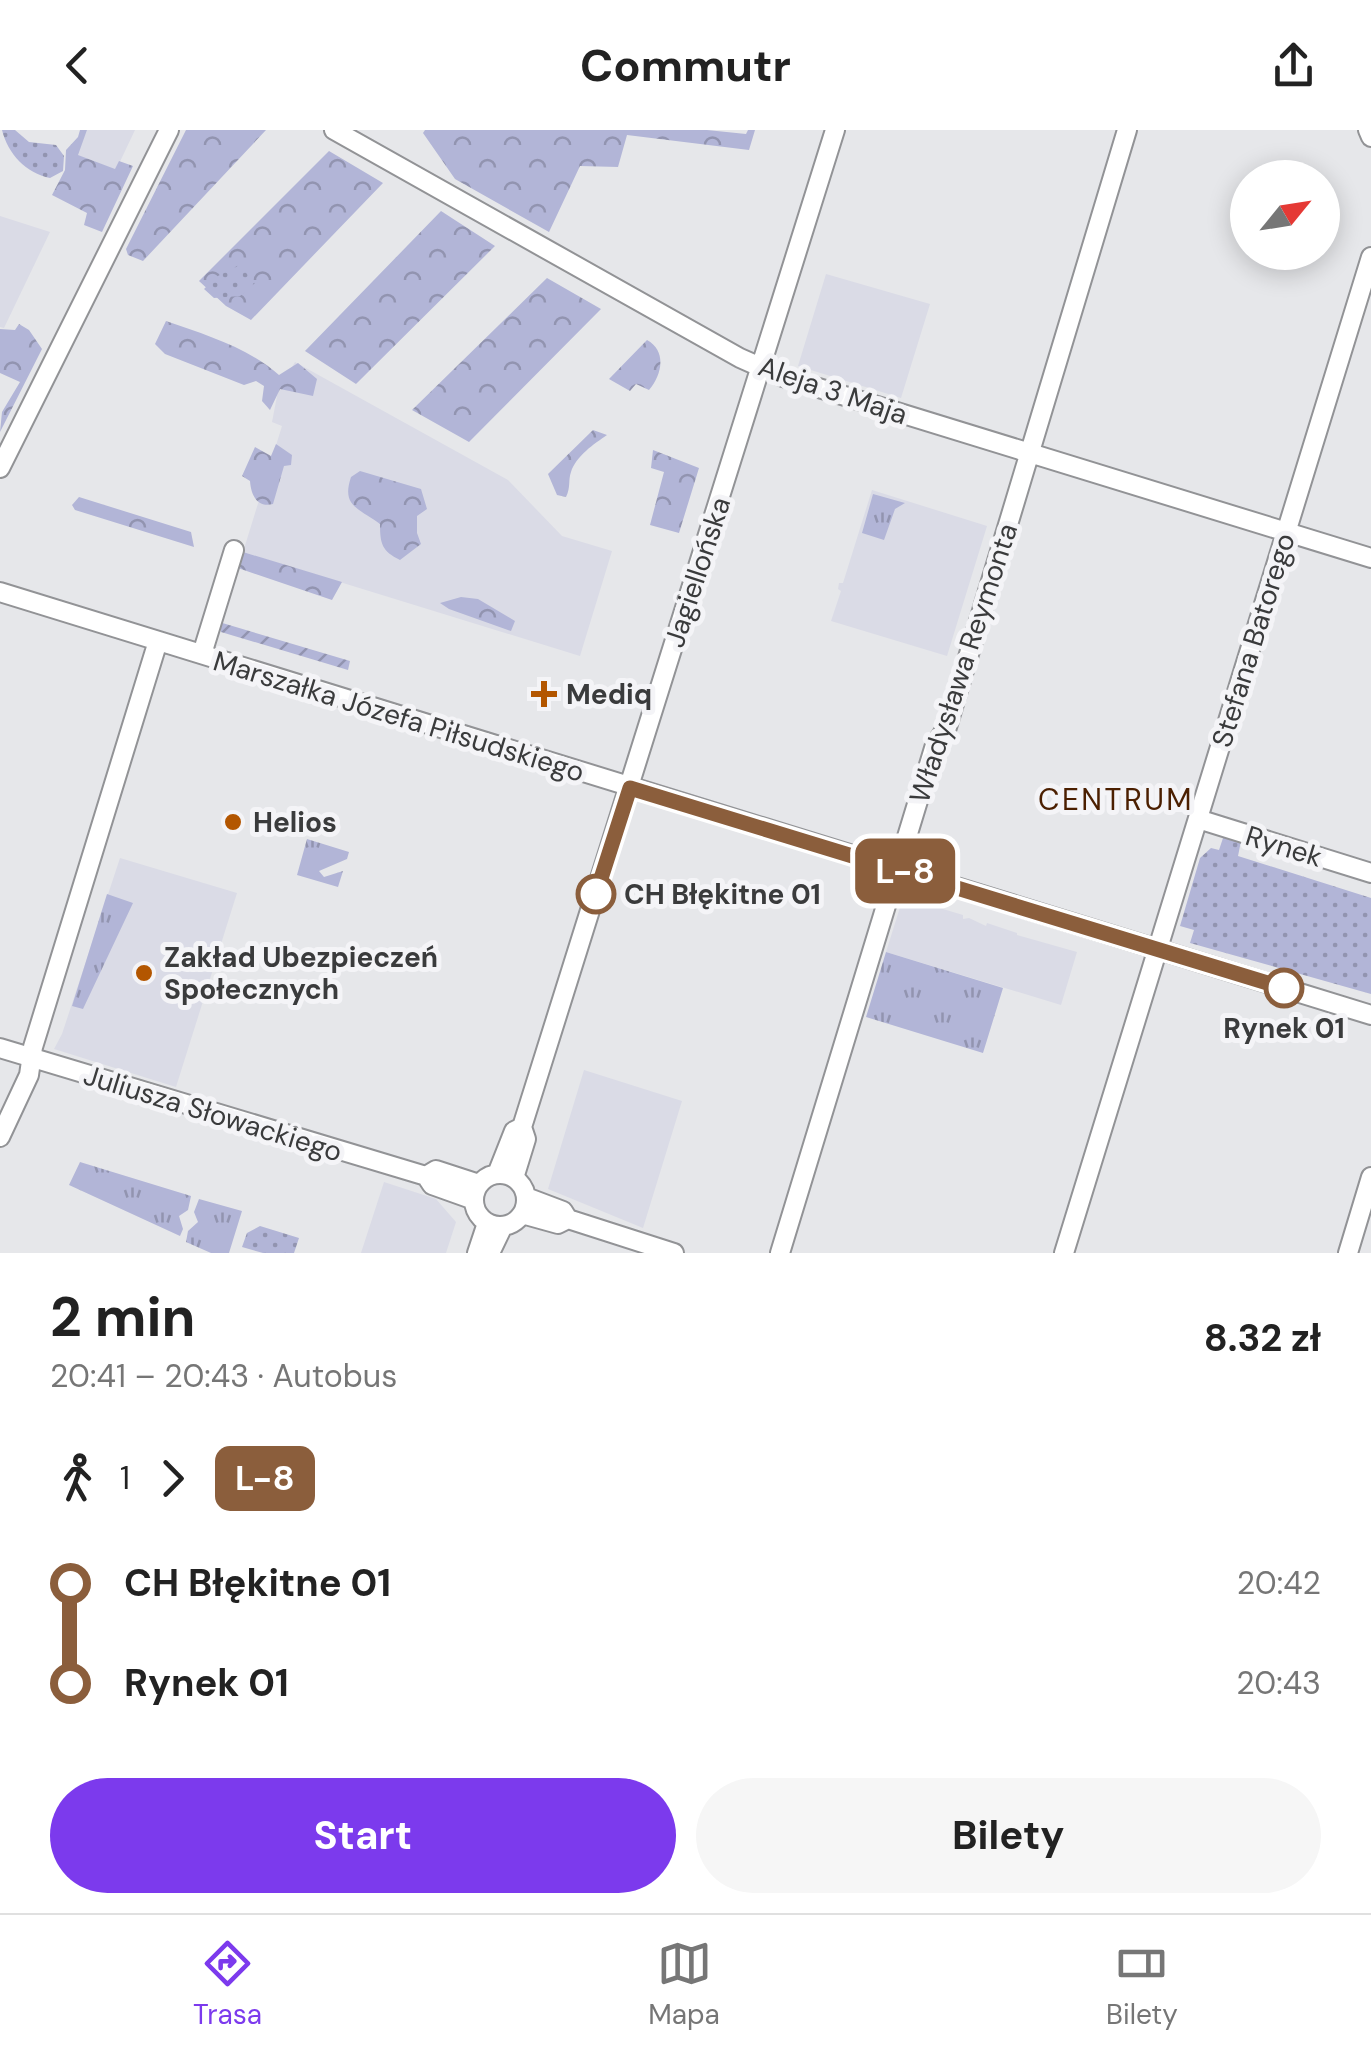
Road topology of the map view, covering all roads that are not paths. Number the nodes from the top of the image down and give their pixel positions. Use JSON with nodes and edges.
{"nodes":[{"id":1,"x":169,"y":130,"type":"edge"},
{"id":2,"x":334,"y":130,"type":"edge"},
{"id":3,"x":835,"y":130,"type":"edge"},
{"id":4,"x":1127,"y":130,"type":"edge"},
{"id":5,"x":1371,"y":257,"type":"edge"},
{"id":6,"x":762,"y":368,"type":"junction"},
{"id":7,"x":1028,"y":452,"type":"junction"},
{"id":8,"x":0,"y":468,"type":"edge"},
{"id":9,"x":1287,"y":532,"type":"junction"},
{"id":10,"x":234,"y":550,"type":"dead end"},
{"id":11,"x":1371,"y":558,"type":"edge"},
{"id":12,"x":0,"y":592,"type":"edge"},
{"id":13,"x":158,"y":641,"type":"junction"},
{"id":14,"x":202,"y":654,"type":"junction"},
{"id":15,"x":630,"y":788,"type":"junction"},
{"id":16,"x":1198,"y":818,"type":"junction"},
{"id":17,"x":897,"y":868,"type":"junction"},
{"id":18,"x":1371,"y":873,"type":"edge"},
{"id":19,"x":1158,"y":949,"type":"junction"},
{"id":20,"x":1371,"y":1016,"type":"edge"},
{"id":21,"x":0,"y":1048,"type":"edge"},
{"id":22,"x":32,"y":1058,"type":"junction"},
{"id":23,"x":0,"y":1137,"type":"edge"},
{"id":24,"x":506,"y":1176,"type":"junction"},
{"id":25,"x":1371,"y":1178,"type":"edge"},
{"id":26,"x":476,"y":1192,"type":"junction"},
{"id":27,"x":524,"y":1206,"type":"junction"},
{"id":28,"x":495,"y":1224,"type":"junction"},
{"id":29,"x":477,"y":1253,"type":"edge"},
{"id":30,"x":490,"y":1253,"type":"edge"},
{"id":31,"x":674,"y":1253,"type":"edge"},
{"id":32,"x":780,"y":1253,"type":"edge"},
{"id":33,"x":1064,"y":1253,"type":"edge"},
{"id":34,"x":1348,"y":1253,"type":"edge"}],
"edges":[{"from":1,"to":8,"type":"street"},
{"from":2,"to":6,"type":"street","name":"Aleja 3 Maja"},
{"from":3,"to":6,"type":"street","name":"Jagiellońska"},
{"from":4,"to":7,"type":"street","name":"Władysława Reymonta"},
{"from":5,"to":9,"type":"street","name":"Stefana Batorego"},
{"from":6,"to":7,"type":"street","name":"Aleja 3 Maja"},
{"from":6,"to":15,"type":"street","name":"Jagiellońska"},
{"from":7,"to":9,"type":"street","name":"Aleja 3 Maja"},
{"from":7,"to":17,"type":"street","name":"Władysława Reymonta"},
{"from":9,"to":11,"type":"street","name":"Aleja 3 Maja"},
{"from":9,"to":16,"type":"street","name":"Stefana Batorego"},
{"from":10,"to":14,"type":"street"},
{"from":12,"to":13,"type":"street","name":"Marszałka Józefa Piłsudskiego"},
{"from":13,"to":14,"type":"street","name":"Marszałka Józefa Piłsudskiego"},
{"from":13,"to":22,"type":"street"},
{"from":14,"to":15,"type":"street","name":"Marszałka Józefa Piłsudskiego"},
{"from":15,"to":17,"type":"street","name":"Marszałka Józefa Piłsudskiego"},
{"from":15,"to":24,"type":"street","name":"Jagiellońska"},
{"from":16,"to":18,"type":"street","name":"Rynek"},
{"from":16,"to":19,"type":"street","name":"Stefana Batorego"},
{"from":17,"to":19,"type":"street","name":"Marszałka Józefa Piłsudskiego"},
{"from":17,"to":32,"type":"street","name":"Władysława Reymonta"},
{"from":19,"to":20,"type":"street","name":"Marszałka Józefa Piłsudskiego"},
{"from":19,"to":33,"type":"street","name":"Stefana Batorego"},
{"from":21,"to":22,"type":"street","name":"Juliusza Słowackiego"},
{"from":22,"to":23,"type":"street"},
{"from":22,"to":26,"type":"street","name":"Juliusza Słowackiego"},
{"from":24,"to":26,"type":"street"},
{"from":24,"to":27,"type":"street"},
{"from":25,"to":34,"type":"street"},
{"from":26,"to":28,"type":"street"},
{"from":27,"to":28,"type":"street"},
{"from":27,"to":31,"type":"street"},
{"from":28,"to":29,"type":"street"},
{"from":28,"to":30,"type":"street"}]}
